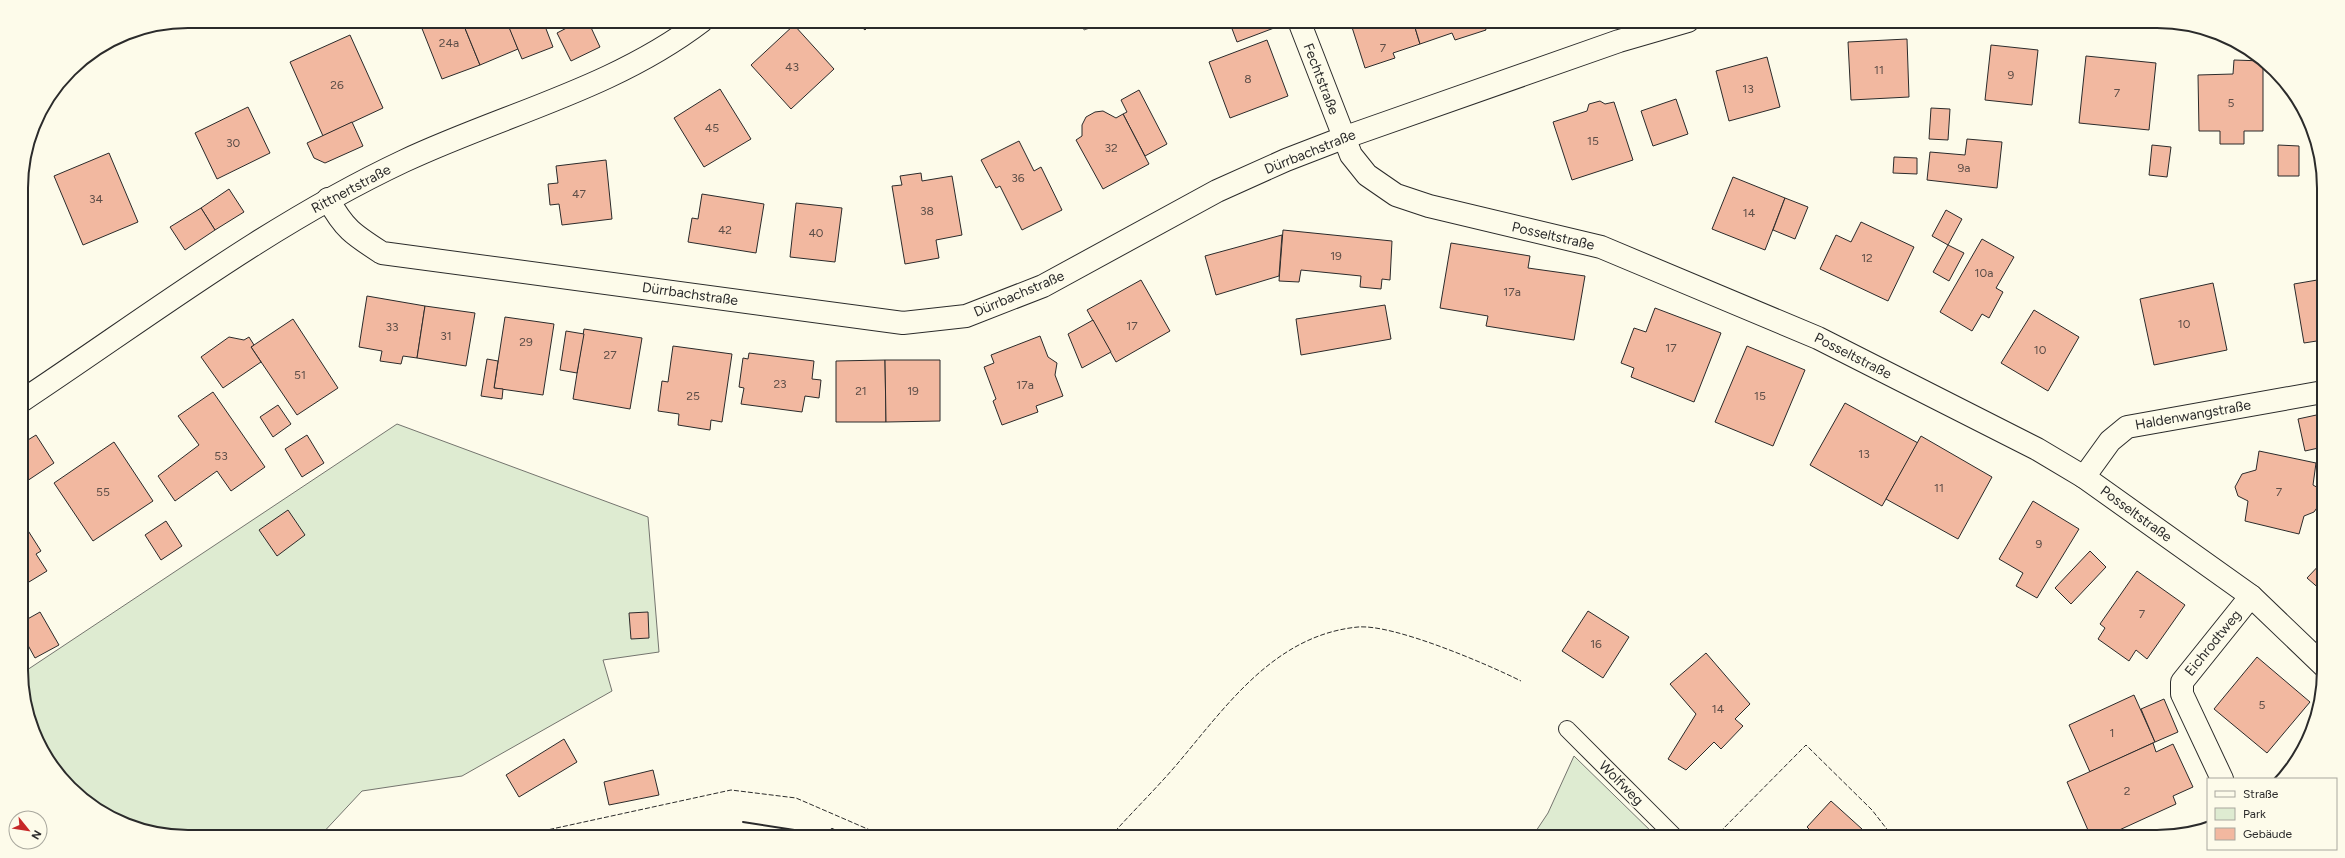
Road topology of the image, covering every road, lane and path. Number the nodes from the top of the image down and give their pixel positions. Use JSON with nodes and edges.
{"nodes":[{"id":1,"x":693,"y":28,"type":"edge"},
{"id":2,"x":1302,"y":28,"type":"edge"},
{"id":3,"x":1664,"y":28,"type":"edge"},
{"id":4,"x":1343,"y":138,"type":"junction"},
{"id":5,"x":328,"y":199,"type":"junction"},
{"id":6,"x":2317,"y":393,"type":"edge"},
{"id":7,"x":28,"y":397,"type":"edge"},
{"id":8,"x":2084,"y":477,"type":"junction"},
{"id":9,"x":2251,"y":596,"type":"junction"},
{"id":10,"x":2317,"y":659,"type":"edge"},
{"id":11,"x":1567,"y":729,"type":"dead end"},
{"id":12,"x":2222,"y":778,"type":"edge"},
{"id":13,"x":1668,"y":830,"type":"edge"}],
"edges":[{"from":1,"to":5,"type":"street","name":"Rittnertstraße"},
{"from":2,"to":4,"type":"street","name":"Fechtstraße"},
{"from":3,"to":4,"type":"street","name":"Dürrbachstraße"},
{"from":4,"to":5,"type":"street","name":"Dürrbachstraße"},
{"from":4,"to":8,"type":"street","name":"Posseltstraße"},
{"from":5,"to":7,"type":"street","name":"Rittnertstraße"},
{"from":6,"to":8,"type":"street","name":"Haldenwangstraße"},
{"from":8,"to":9,"type":"street","name":"Posseltstraße"},
{"from":9,"to":10,"type":"street","name":"Posseltstraße"},
{"from":9,"to":12,"type":"street","name":"Eichrodtweg"},
{"from":11,"to":13,"type":"lane","name":"Wolfweg"}]}
